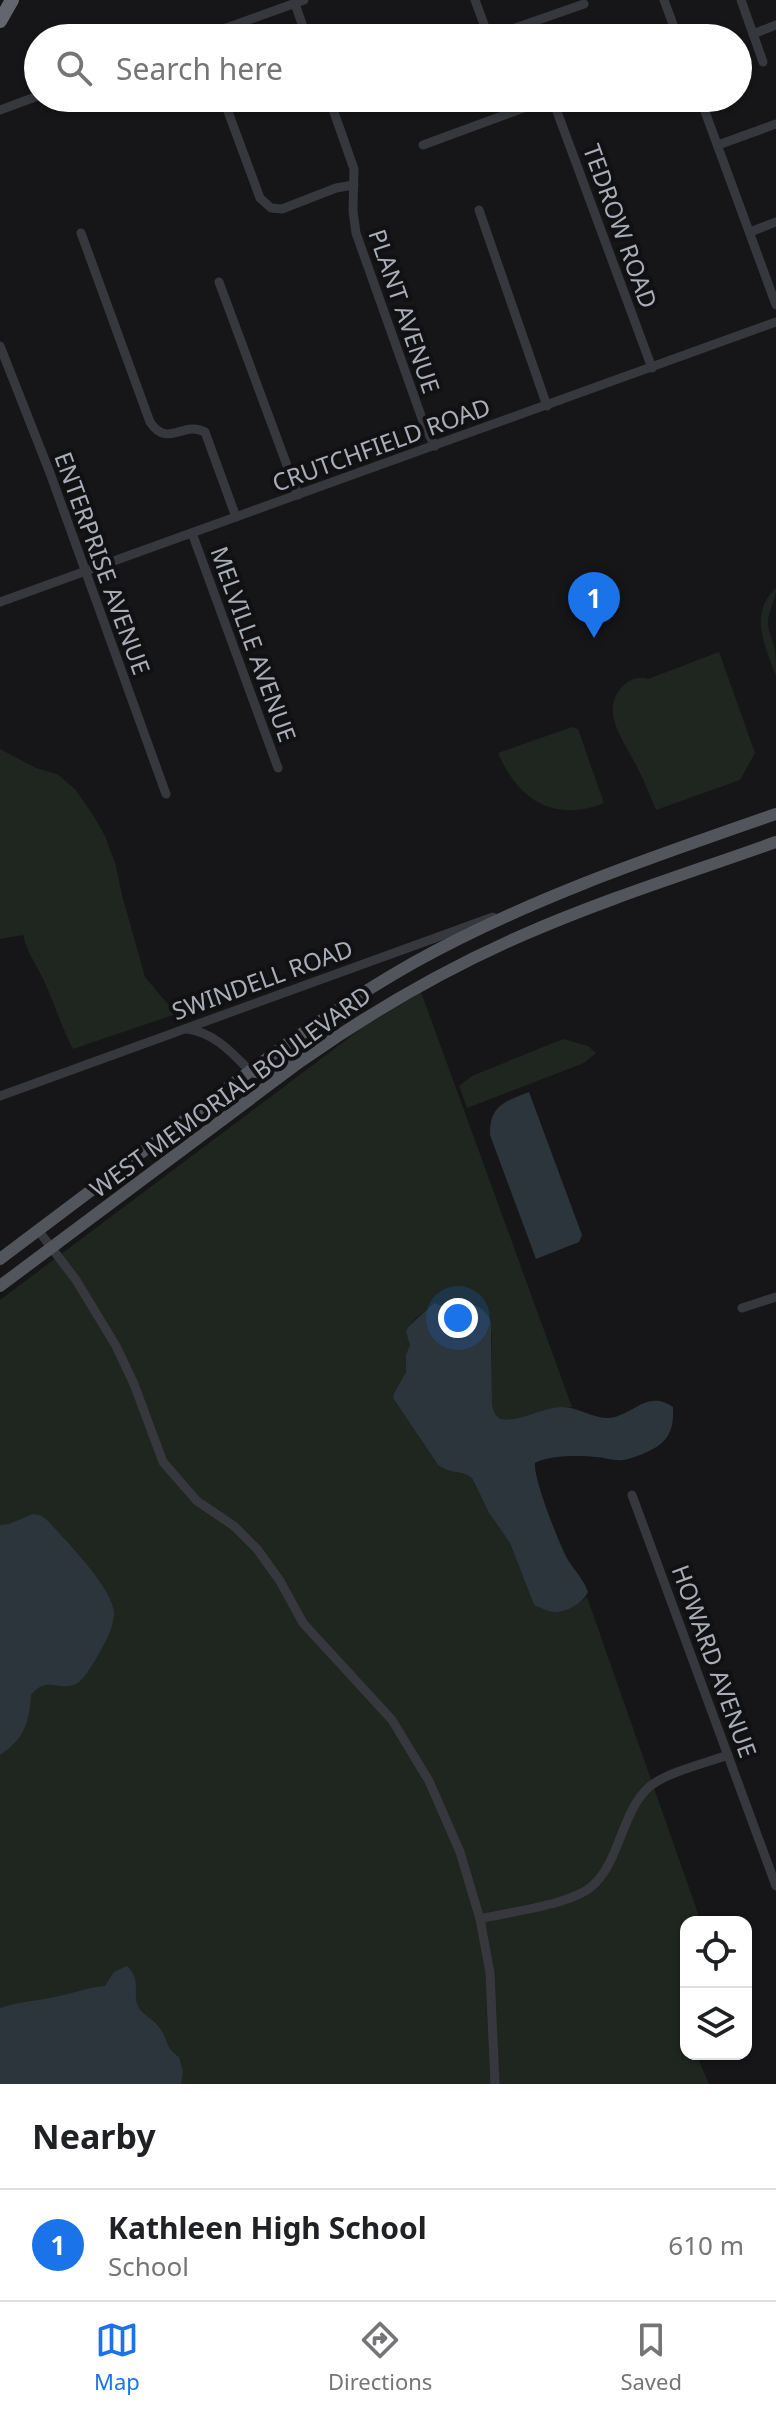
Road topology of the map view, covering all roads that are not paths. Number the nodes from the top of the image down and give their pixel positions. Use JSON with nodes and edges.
{"nodes":[{"id":1,"x":12,"y":0,"type":"edge"},
{"id":2,"x":475,"y":0,"type":"edge"},
{"id":3,"x":664,"y":0,"type":"edge"},
{"id":4,"x":741,"y":0,"type":"edge"},
{"id":5,"x":299,"y":2,"type":"edge"},
{"id":6,"x":584,"y":4,"type":"dead end"},
{"id":7,"x":0,"y":21,"type":"edge"},
{"id":8,"x":237,"y":24,"type":"edge"},
{"id":9,"x":304,"y":24,"type":"edge"},
{"id":10,"x":484,"y":24,"type":"edge"},
{"id":11,"x":528,"y":24,"type":"edge"},
{"id":12,"x":673,"y":24,"type":"edge"},
{"id":13,"x":749,"y":24,"type":"edge"},
{"id":14,"x":776,"y":25,"type":"edge"},
{"id":15,"x":752,"y":31,"type":"edge"},
{"id":16,"x":753,"y":34,"type":"junction"},
{"id":17,"x":763,"y":62,"type":"dead end"},
{"id":18,"x":24,"y":101,"type":"edge"},
{"id":19,"x":0,"y":110,"type":"edge"},
{"id":20,"x":228,"y":112,"type":"edge"},
{"id":21,"x":334,"y":112,"type":"edge"},
{"id":22,"x":512,"y":112,"type":"edge"},
{"id":23,"x":557,"y":112,"type":"edge"},
{"id":24,"x":705,"y":112,"type":"edge"},
{"id":25,"x":776,"y":124,"type":"edge"},
{"id":26,"x":423,"y":145,"type":"dead end"},
{"id":27,"x":718,"y":145,"type":"junction"},
{"id":28,"x":354,"y":185,"type":"junction"},
{"id":29,"x":479,"y":210,"type":"dead end"},
{"id":30,"x":776,"y":222,"type":"edge"},
{"id":31,"x":750,"y":232,"type":"junction"},
{"id":32,"x":81,"y":233,"type":"dead end"},
{"id":33,"x":219,"y":282,"type":"dead end"},
{"id":34,"x":776,"y":305,"type":"edge"},
{"id":35,"x":776,"y":322,"type":"edge"},
{"id":36,"x":0,"y":346,"type":"edge"},
{"id":37,"x":652,"y":368,"type":"junction"},
{"id":38,"x":547,"y":406,"type":"junction"},
{"id":39,"x":435,"y":446,"type":"junction"},
{"id":40,"x":298,"y":495,"type":"junction"},
{"id":41,"x":236,"y":517,"type":"junction"},
{"id":42,"x":192,"y":533,"type":"junction"},
{"id":43,"x":84,"y":572,"type":"junction"},
{"id":44,"x":0,"y":602,"type":"edge"},
{"id":45,"x":278,"y":768,"type":"dead end"},
{"id":46,"x":166,"y":794,"type":"dead end"},
{"id":47,"x":776,"y":814,"type":"edge"},
{"id":48,"x":776,"y":842,"type":"edge"},
{"id":49,"x":538,"y":901,"type":"junction"},
{"id":50,"x":219,"y":1016,"type":"junction"},
{"id":51,"x":183,"y":1029,"type":"junction"},
{"id":52,"x":218,"y":1041,"type":"junction"},
{"id":53,"x":301,"y":1061,"type":"junction"},
{"id":54,"x":250,"y":1071,"type":"junction"},
{"id":55,"x":220,"y":1094,"type":"junction"},
{"id":56,"x":0,"y":1096,"type":"edge"},
{"id":57,"x":234,"y":1111,"type":"junction"},
{"id":58,"x":38,"y":1230,"type":"junction"},
{"id":59,"x":51,"y":1249,"type":"junction"},
{"id":60,"x":0,"y":1259,"type":"edge"},
{"id":61,"x":0,"y":1286,"type":"edge"},
{"id":62,"x":776,"y":1297,"type":"edge"},
{"id":63,"x":742,"y":1308,"type":"dead end"},
{"id":64,"x":632,"y":1495,"type":"dead end"},
{"id":65,"x":728,"y":1755,"type":"junction"},
{"id":66,"x":776,"y":1886,"type":"edge"},
{"id":67,"x":480,"y":1919,"type":"junction"},
{"id":68,"x":495,"y":2084,"type":"edge"}],
"edges":[{"from":1,"to":7,"type":"highway"},
{"from":2,"to":10,"type":"street"},
{"from":3,"to":12,"type":"street"},
{"from":4,"to":13,"type":"street"},
{"from":5,"to":8,"type":"street"},
{"from":5,"to":9,"type":"street"},
{"from":6,"to":11,"type":"street"},
{"from":14,"to":16,"type":"street"},
{"from":15,"to":16,"type":"street"},
{"from":16,"to":17,"type":"street"},
{"from":18,"to":19,"type":"street"},
{"from":20,"to":28,"type":"street"},
{"from":21,"to":28,"type":"street","name":"PLANT AVENUE"},
{"from":22,"to":26,"type":"street"},
{"from":23,"to":37,"type":"street","name":"TEDROW ROAD"},
{"from":24,"to":27,"type":"street"},
{"from":25,"to":27,"type":"street"},
{"from":27,"to":31,"type":"street"},
{"from":28,"to":39,"type":"street","name":"PLANT AVENUE"},
{"from":29,"to":38,"type":"street"},
{"from":30,"to":31,"type":"street"},
{"from":31,"to":34,"type":"street"},
{"from":32,"to":41,"type":"street","name":"MELVILLE AVENUE"},
{"from":33,"to":40,"type":"street"},
{"from":35,"to":37,"type":"street","name":"CRUTCHFIELD ROAD"},
{"from":36,"to":43,"type":"street","name":"ENTERPRISE AVENUE"},
{"from":37,"to":38,"type":"street","name":"CRUTCHFIELD ROAD"},
{"from":38,"to":39,"type":"street","name":"CRUTCHFIELD ROAD"},
{"from":39,"to":40,"type":"street","name":"CRUTCHFIELD ROAD"},
{"from":40,"to":41,"type":"street","name":"CRUTCHFIELD ROAD"},
{"from":41,"to":42,"type":"street","name":"CRUTCHFIELD ROAD"},
{"from":42,"to":43,"type":"street","name":"CRUTCHFIELD ROAD"},
{"from":42,"to":45,"type":"street","name":"MELVILLE AVENUE"},
{"from":43,"to":44,"type":"street","name":"CRUTCHFIELD ROAD"},
{"from":43,"to":46,"type":"street","name":"ENTERPRISE AVENUE"},
{"from":47,"to":49,"type":"main road","name":"WEST MEMORIAL BOULEVARD"},
{"from":48,"to":53,"type":"main road","name":"WEST MEMORIAL BOULEVARD"},
{"from":49,"to":50,"type":"street","name":"SWINDELL ROAD"},
{"from":49,"to":54,"type":"main road","name":"WEST MEMORIAL BOULEVARD"},
{"from":50,"to":51,"type":"street","name":"SWINDELL ROAD"},
{"from":50,"to":52,"type":"street"},
{"from":51,"to":52,"type":"street"},
{"from":51,"to":56,"type":"street","name":"SWINDELL ROAD"},
{"from":52,"to":54,"type":"street"},
{"from":53,"to":54,"type":"main road"},
{"from":53,"to":57,"type":"main road","name":"WEST MEMORIAL BOULEVARD"},
{"from":54,"to":55,"type":"main road","name":"WEST MEMORIAL BOULEVARD"},
{"from":55,"to":57,"type":"street"},
{"from":55,"to":58,"type":"main road","name":"WEST MEMORIAL BOULEVARD"},
{"from":57,"to":59,"type":"main road","name":"WEST MEMORIAL BOULEVARD"},
{"from":58,"to":59,"type":"street"},
{"from":58,"to":60,"type":"main road","name":"WEST MEMORIAL BOULEVARD"},
{"from":59,"to":61,"type":"main road","name":"WEST MEMORIAL BOULEVARD"},
{"from":59,"to":67,"type":"street"},
{"from":62,"to":63,"type":"street"},
{"from":64,"to":65,"type":"street","name":"HOWARD AVENUE"},
{"from":65,"to":66,"type":"street","name":"HOWARD AVENUE"},
{"from":65,"to":67,"type":"street"},
{"from":67,"to":68,"type":"street"}]}
